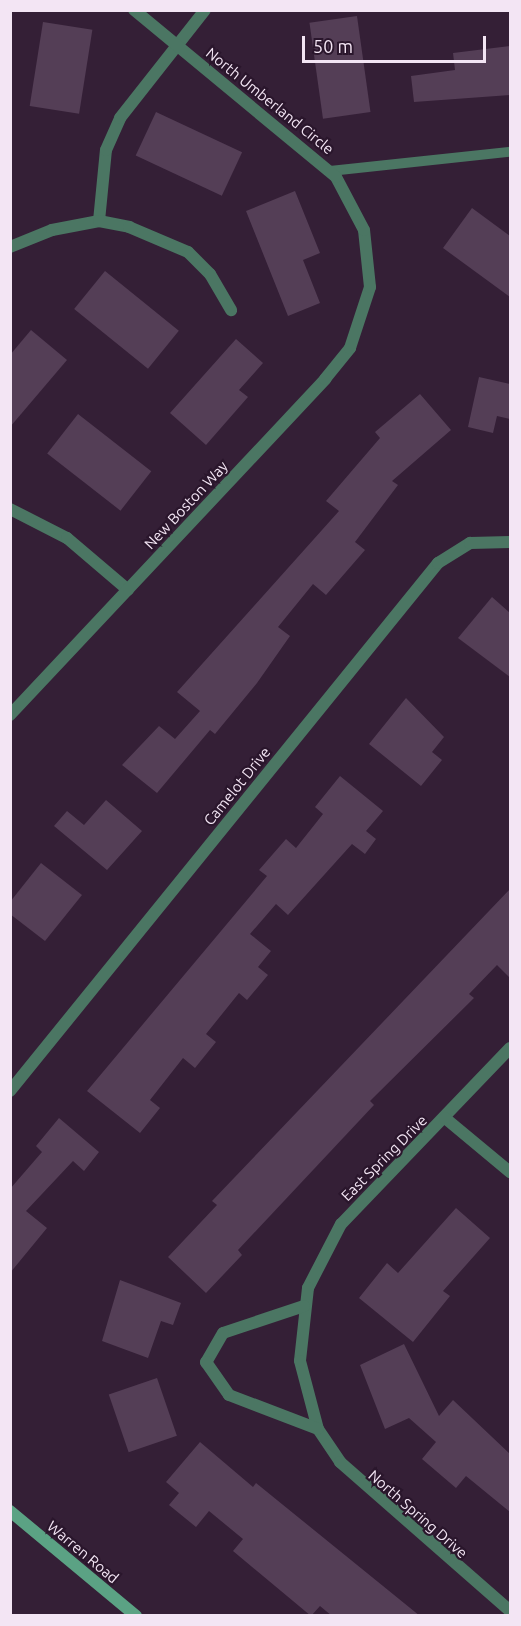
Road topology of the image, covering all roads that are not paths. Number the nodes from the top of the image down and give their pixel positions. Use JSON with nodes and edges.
{"nodes":[{"id":1,"x":134,"y":10,"type":"edge"},
{"id":2,"x":205,"y":10,"type":"edge"},
{"id":3,"x":177,"y":45,"type":"junction"},
{"id":4,"x":509,"y":152,"type":"edge"},
{"id":5,"x":330,"y":171,"type":"junction"},
{"id":6,"x":99,"y":221,"type":"junction"},
{"id":7,"x":10,"y":247,"type":"edge"},
{"id":8,"x":367,"y":304,"type":"joint"},
{"id":9,"x":231,"y":310,"type":"dead end"},
{"id":10,"x":10,"y":509,"type":"edge"},
{"id":11,"x":510,"y":542,"type":"edge"},
{"id":12,"x":128,"y":590,"type":"junction"},
{"id":13,"x":10,"y":716,"type":"edge"},
{"id":14,"x":510,"y":1048,"type":"edge"},
{"id":15,"x":10,"y":1090,"type":"edge"},
{"id":16,"x":445,"y":1118,"type":"junction"},
{"id":17,"x":510,"y":1172,"type":"edge"},
{"id":18,"x":304,"y":1306,"type":"junction"},
{"id":19,"x":300,"y":1361,"type":"joint"},
{"id":20,"x":318,"y":1429,"type":"junction"},
{"id":21,"x":10,"y":1511,"type":"edge"},
{"id":22,"x":510,"y":1611,"type":"edge"},
{"id":23,"x":136,"y":1616,"type":"edge"}],
"edges":[{"from":1,"to":3,"type":"street","name":"North Umberland Circle"},
{"from":2,"to":3,"type":"street"},
{"from":3,"to":5,"type":"street","name":"North Umberland Circle"},
{"from":3,"to":6,"type":"street"},
{"from":4,"to":5,"type":"lane"},
{"from":5,"to":8,"type":"street","name":"North Umberland Circle"},
{"from":6,"to":7,"type":"street"},
{"from":6,"to":9,"type":"street"},
{"from":8,"to":12,"type":"street","name":"New Boston Way"},
{"from":10,"to":12,"type":"street"},
{"from":11,"to":15,"type":"street","name":"Camelot Drive"},
{"from":12,"to":13,"type":"street","name":"New Boston Way"},
{"from":14,"to":16,"type":"street","name":"East Spring Drive"},
{"from":16,"to":17,"type":"street"},
{"from":16,"to":18,"type":"street","name":"East Spring Drive"},
{"from":18,"to":19,"type":"street","name":"East Spring Drive"},
{"from":18,"to":20,"type":"street"},
{"from":19,"to":20,"type":"street","name":"North Spring Drive"},
{"from":20,"to":22,"type":"street","name":"North Spring Drive"},
{"from":21,"to":23,"type":"main road","name":"Warren Road"}]}
